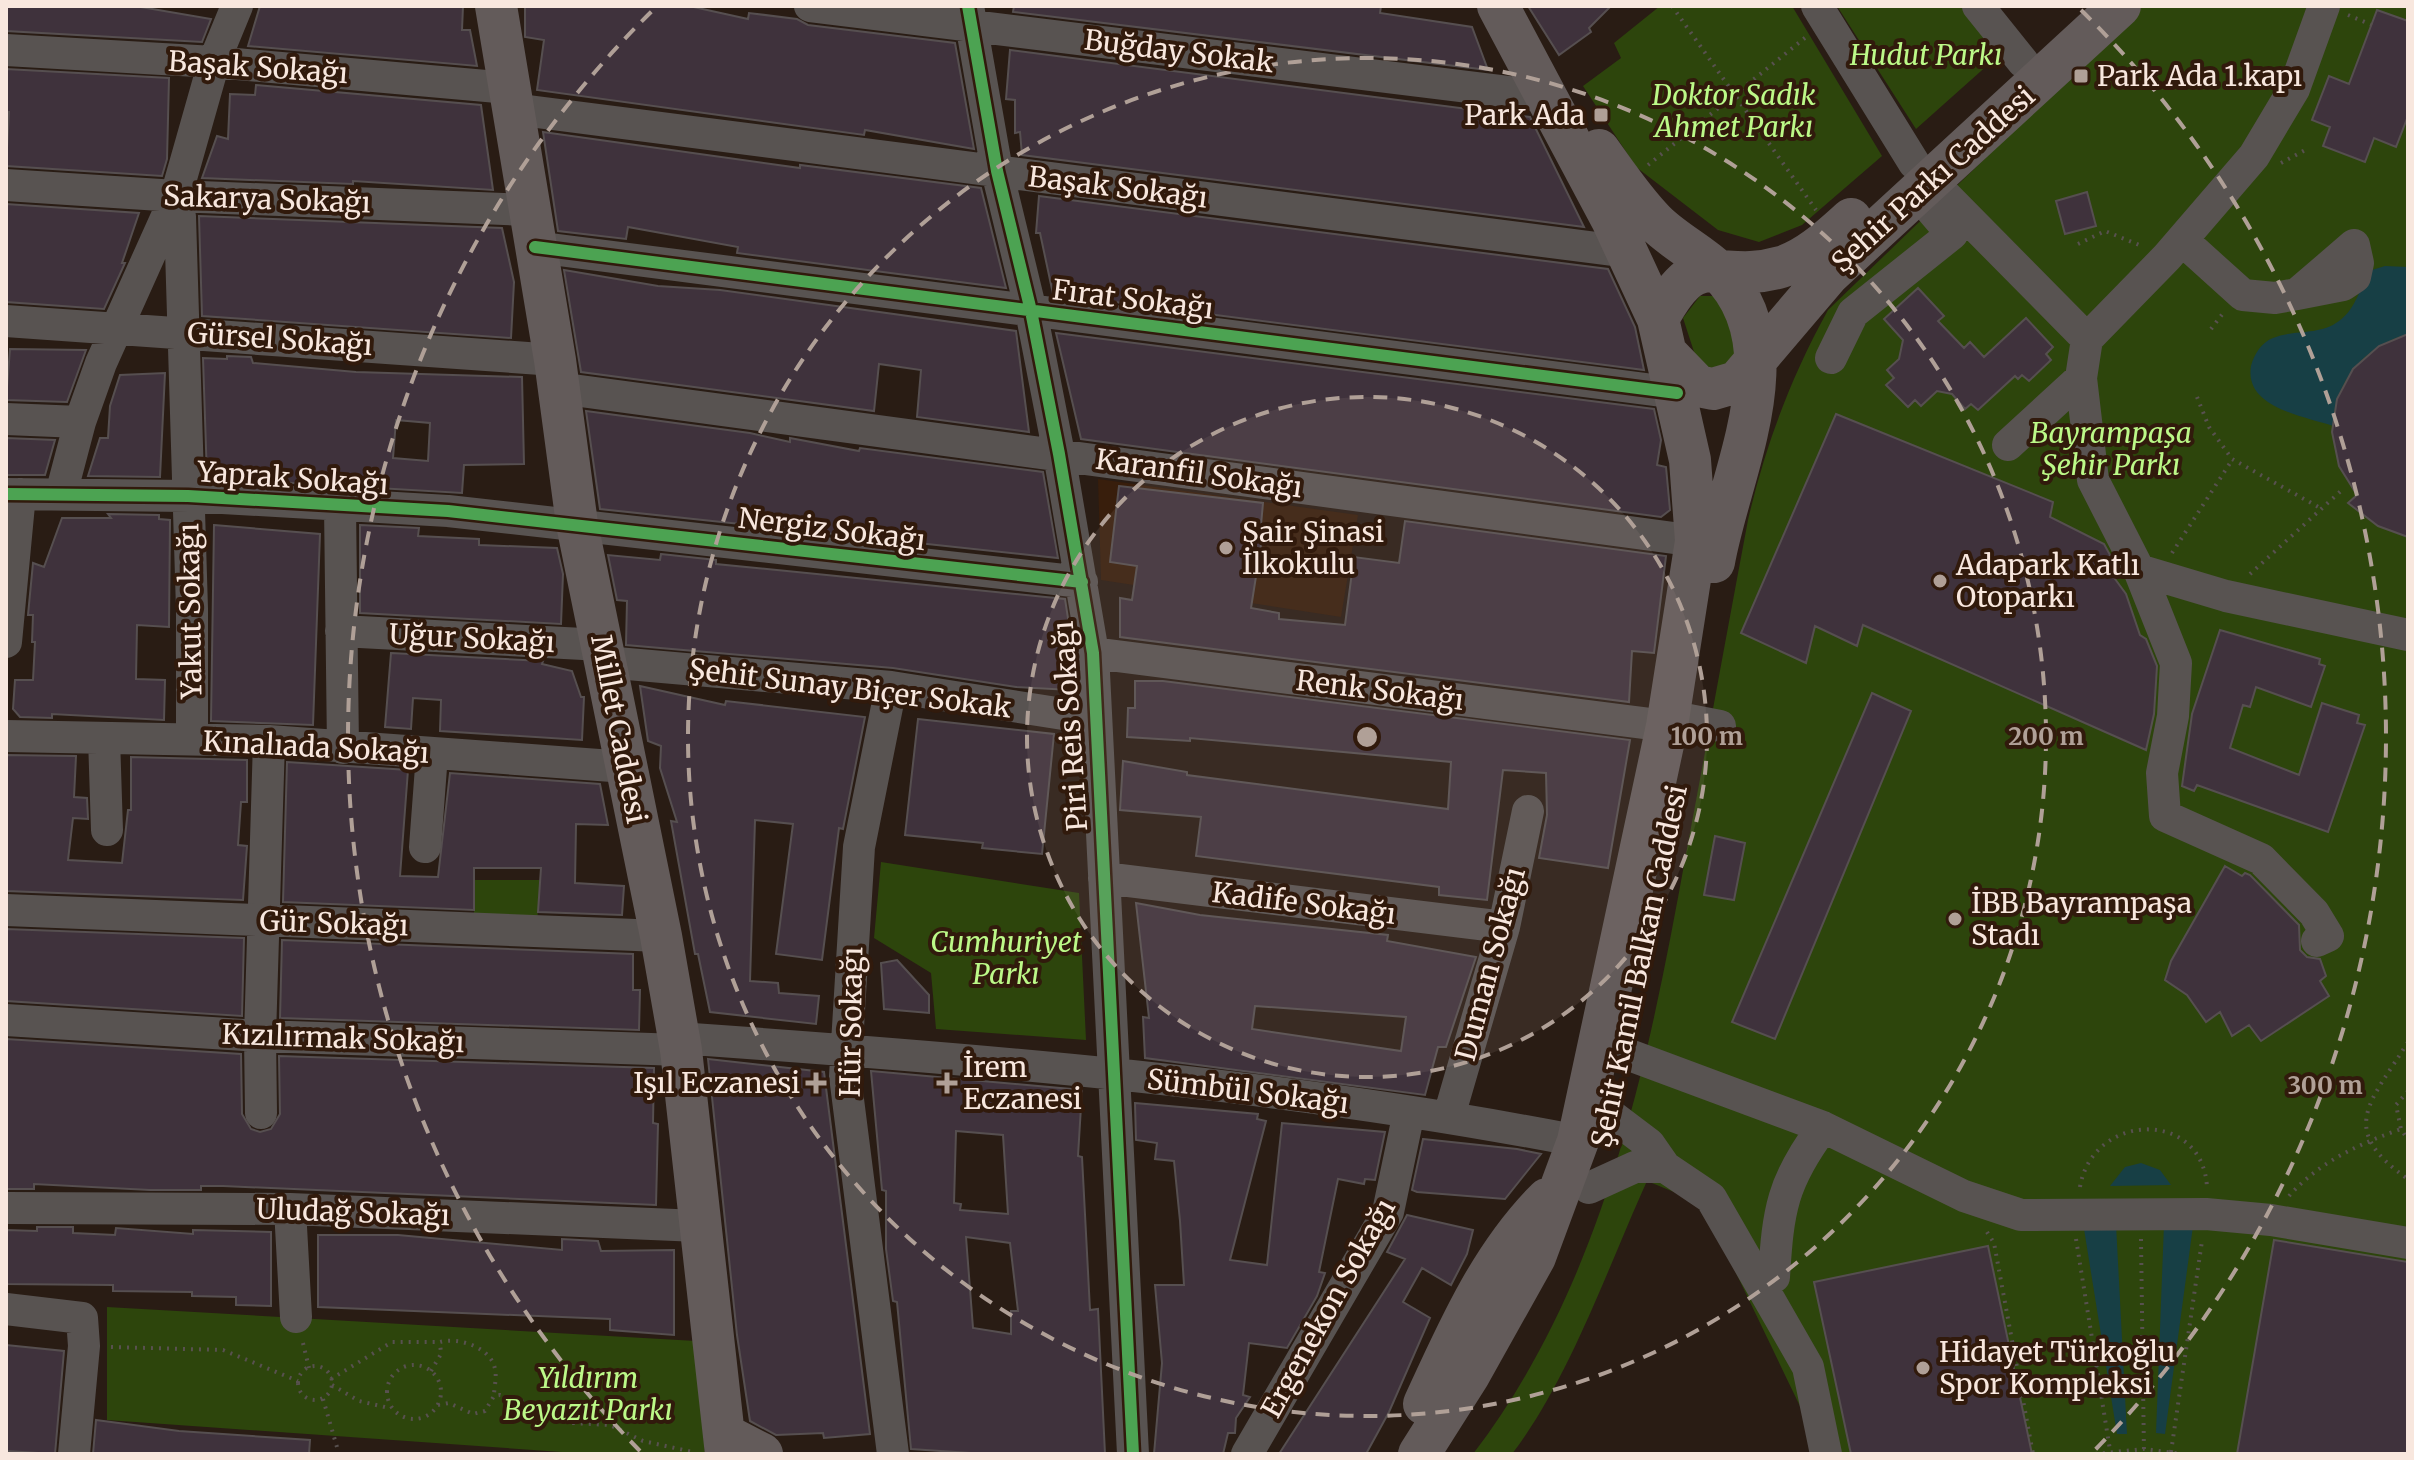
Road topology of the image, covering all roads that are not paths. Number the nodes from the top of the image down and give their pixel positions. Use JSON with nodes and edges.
{"nodes":[{"id":1,"x":237,"y":6,"type":"edge"},
{"id":2,"x":496,"y":6,"type":"edge"},
{"id":3,"x":810,"y":6,"type":"edge"},
{"id":4,"x":1498,"y":6,"type":"edge"},
{"id":5,"x":2082,"y":6,"type":"edge"},
{"id":6,"x":2120,"y":6,"type":"edge"},
{"id":7,"x":2324,"y":6,"type":"edge"},
{"id":8,"x":1989,"y":11,"type":"edge"},
{"id":9,"x":1821,"y":13,"type":"edge"},
{"id":10,"x":970,"y":16,"type":"edge"},
{"id":11,"x":6,"y":50,"type":"edge"},
{"id":12,"x":214,"y":62,"type":"junction"},
{"id":13,"x":2023,"y":62,"type":"junction"},
{"id":14,"x":1549,"y":97,"type":"junction"},
{"id":15,"x":511,"y":98,"type":"junction"},
{"id":16,"x":997,"y":171,"type":"junction"},
{"id":17,"x":1920,"y":179,"type":"junction"},
{"id":18,"x":6,"y":185,"type":"edge"},
{"id":19,"x":176,"y":196,"type":"junction"},
{"id":20,"x":532,"y":229,"type":"junction"},
{"id":21,"x":2174,"y":248,"type":"junction"},
{"id":22,"x":1628,"y":252,"type":"junction"},
{"id":23,"x":1718,"y":271,"type":"junction"},
{"id":24,"x":2297,"y":294,"type":"dead end"},
{"id":25,"x":1031,"y":311,"type":"junction"},
{"id":26,"x":6,"y":321,"type":"edge"},
{"id":27,"x":120,"y":327,"type":"junction"},
{"id":28,"x":181,"y":332,"type":"junction"},
{"id":29,"x":2087,"y":339,"type":"junction"},
{"id":30,"x":1668,"y":356,"type":"junction"},
{"id":31,"x":1831,"y":358,"type":"dead end"},
{"id":32,"x":1757,"y":362,"type":"junction"},
{"id":33,"x":556,"y":374,"type":"junction"},
{"id":34,"x":2081,"y":378,"type":"junction"},
{"id":35,"x":6,"y":419,"type":"edge"},
{"id":36,"x":80,"y":422,"type":"junction"},
{"id":37,"x":2008,"y":445,"type":"dead end"},
{"id":38,"x":1059,"y":454,"type":"junction"},
{"id":39,"x":13,"y":494,"type":"edge"},
{"id":40,"x":61,"y":494,"type":"junction"},
{"id":41,"x":188,"y":496,"type":"junction"},
{"id":42,"x":340,"y":506,"type":"junction"},
{"id":43,"x":577,"y":524,"type":"junction"},
{"id":44,"x":1696,"y":541,"type":"junction"},
{"id":45,"x":2148,"y":573,"type":"junction"},
{"id":46,"x":1082,"y":582,"type":"junction"},
{"id":47,"x":341,"y":631,"type":"junction"},
{"id":48,"x":2408,"y":635,"type":"edge"},
{"id":49,"x":6,"y":642,"type":"edge"},
{"id":50,"x":603,"y":653,"type":"junction"},
{"id":51,"x":1093,"y":653,"type":"junction"},
{"id":52,"x":891,"y":687,"type":"junction"},
{"id":53,"x":1095,"y":719,"type":"junction"},
{"id":54,"x":1692,"y":724,"type":"junction"},
{"id":55,"x":6,"y":736,"type":"edge"},
{"id":56,"x":104,"y":738,"type":"junction"},
{"id":57,"x":192,"y":739,"type":"junction"},
{"id":58,"x":269,"y":741,"type":"junction"},
{"id":59,"x":343,"y":748,"type":"junction"},
{"id":60,"x":432,"y":754,"type":"junction"},
{"id":61,"x":626,"y":767,"type":"junction"},
{"id":62,"x":1528,"y":811,"type":"dead end"},
{"id":63,"x":107,"y":830,"type":"dead end"},
{"id":64,"x":425,"y":847,"type":"dead end"},
{"id":65,"x":1104,"y":878,"type":"junction"},
{"id":66,"x":6,"y":910,"type":"edge"},
{"id":67,"x":264,"y":920,"type":"junction"},
{"id":68,"x":1504,"y":927,"type":"junction"},
{"id":69,"x":661,"y":936,"type":"junction"},
{"id":70,"x":2317,"y":941,"type":"dead end"},
{"id":71,"x":6,"y":1020,"type":"edge"},
{"id":72,"x":260,"y":1036,"type":"junction"},
{"id":73,"x":679,"y":1044,"type":"junction"},
{"id":74,"x":846,"y":1050,"type":"junction"},
{"id":75,"x":1624,"y":1053,"type":"junction"},
{"id":76,"x":1113,"y":1074,"type":"junction"},
{"id":77,"x":1409,"y":1112,"type":"junction"},
{"id":78,"x":261,"y":1113,"type":"dead end"},
{"id":79,"x":1449,"y":1116,"type":"junction"},
{"id":80,"x":1612,"y":1116,"type":"junction"},
{"id":81,"x":1823,"y":1127,"type":"junction"},
{"id":82,"x":1578,"y":1141,"type":"junction"},
{"id":83,"x":1665,"y":1167,"type":"junction"},
{"id":84,"x":1575,"y":1186,"type":"junction"},
{"id":85,"x":6,"y":1208,"type":"edge"},
{"id":86,"x":290,"y":1209,"type":"junction"},
{"id":87,"x":699,"y":1226,"type":"junction"},
{"id":88,"x":2408,"y":1243,"type":"edge"},
{"id":89,"x":1757,"y":1278,"type":"junction"},
{"id":90,"x":6,"y":1309,"type":"edge"},
{"id":91,"x":1469,"y":1311,"type":"junction"},
{"id":92,"x":296,"y":1317,"type":"dead end"},
{"id":93,"x":1484,"y":1377,"type":"junction"},
{"id":94,"x":730,"y":1449,"type":"edge"},
{"id":95,"x":74,"y":1454,"type":"edge"},
{"id":96,"x":893,"y":1454,"type":"edge"},
{"id":97,"x":1133,"y":1454,"type":"edge"},
{"id":98,"x":1247,"y":1454,"type":"edge"},
{"id":99,"x":1407,"y":1454,"type":"edge"},
{"id":100,"x":1419,"y":1454,"type":"edge"},
{"id":101,"x":1450,"y":1454,"type":"edge"},
{"id":102,"x":1826,"y":1454,"type":"edge"}],
"edges":[{"from":1,"to":12,"type":"street"},
{"from":2,"to":15,"type":"main road","name":"Millet Caddesi"},
{"from":3,"to":10,"type":"street","name":"Buğday Sokak"},
{"from":4,"to":14,"type":"main road","name":"Şehit Kamil Balkan Caddesi"},
{"from":5,"to":13,"type":"main road","name":"Şehir Parkı Caddesi"},
{"from":6,"to":17,"type":"main road","name":"Şehir Parkı Caddesi"},
{"from":7,"to":21,"type":"street"},
{"from":8,"to":13,"type":"street"},
{"from":9,"to":17,"type":"street"},
{"from":10,"to":14,"type":"street","name":"Buğday Sokak"},
{"from":10,"to":16,"type":"street","name":"Piri Reis Sokağı"},
{"from":11,"to":12,"type":"street","name":"Başak Sokağı"},
{"from":12,"to":15,"type":"street","name":"Başak Sokağı"},
{"from":12,"to":19,"type":"street"},
{"from":13,"to":17,"type":"main road","name":"Şehir Parkı Caddesi"},
{"from":14,"to":22,"type":"main road","name":"Şehit Kamil Balkan Caddesi"},
{"from":14,"to":23,"type":"main road","name":"Şehit Kamil Balkan Caddesi"},
{"from":15,"to":16,"type":"street","name":"Başak Sokağı"},
{"from":15,"to":20,"type":"main road","name":"Millet Caddesi"},
{"from":16,"to":22,"type":"street","name":"Başak Sokağı"},
{"from":16,"to":25,"type":"street","name":"Piri Reis Sokağı"},
{"from":17,"to":23,"type":"main road","name":"Şehir Parkı Caddesi"},
{"from":17,"to":29,"type":"street"},
{"from":17,"to":31,"type":"street"},
{"from":17,"to":32,"type":"main road","name":"Şehir Parkı Caddesi"},
{"from":18,"to":19,"type":"street","name":"Sakarya Sokağı"},
{"from":19,"to":20,"type":"street","name":"Sakarya Sokağı"},
{"from":19,"to":27,"type":"street"},
{"from":19,"to":28,"type":"street","name":"Yakut Sokağı"},
{"from":20,"to":25,"type":"street","name":"Fırat Sokağı"},
{"from":20,"to":33,"type":"main road","name":"Millet Caddesi"},
{"from":21,"to":24,"type":"street"},
{"from":21,"to":29,"type":"street"},
{"from":22,"to":30,"type":"main road","name":"Şehit Kamil Balkan Caddesi"},
{"from":23,"to":30,"type":"main road"},
{"from":23,"to":32,"type":"main road","name":"Şehit Kamil Balkan Caddesi"},
{"from":25,"to":30,"type":"street","name":"Fırat Sokağı"},
{"from":25,"to":38,"type":"street","name":"Piri Reis Sokağı"},
{"from":26,"to":27,"type":"street","name":"Gürsel Sokağı"},
{"from":27,"to":28,"type":"street","name":"Gürsel Sokağı"},
{"from":27,"to":36,"type":"street"},
{"from":28,"to":33,"type":"street","name":"Gürsel Sokağı"},
{"from":28,"to":41,"type":"street","name":"Yakut Sokağı"},
{"from":29,"to":34,"type":"street"},
{"from":30,"to":32,"type":"main road"},
{"from":30,"to":44,"type":"main road","name":"Şehit Kamil Balkan Caddesi"},
{"from":32,"to":54,"type":"main road","name":"Şehit Kamil Balkan Caddesi"},
{"from":33,"to":38,"type":"street","name":"Karanfil Sokağı"},
{"from":33,"to":43,"type":"main road","name":"Millet Caddesi"},
{"from":34,"to":37,"type":"street"},
{"from":34,"to":45,"type":"street"},
{"from":35,"to":36,"type":"street"},
{"from":36,"to":40,"type":"street"},
{"from":38,"to":44,"type":"street","name":"Karanfil Sokağı"},
{"from":38,"to":46,"type":"street","name":"Piri Reis Sokağı"},
{"from":39,"to":40,"type":"street","name":"Yaprak Sokağı"},
{"from":39,"to":49,"type":"street"},
{"from":40,"to":41,"type":"street","name":"Yaprak Sokağı"},
{"from":41,"to":42,"type":"street","name":"Yaprak Sokağı"},
{"from":41,"to":57,"type":"street","name":"Yakut Sokağı"},
{"from":42,"to":43,"type":"street","name":"Yaprak Sokağı"},
{"from":42,"to":47,"type":"street"},
{"from":43,"to":46,"type":"street","name":"Nergiz Sokağı"},
{"from":43,"to":50,"type":"main road","name":"Millet Caddesi"},
{"from":44,"to":54,"type":"main road","name":"Şehit Kamil Balkan Caddesi"},
{"from":45,"to":48,"type":"street"},
{"from":45,"to":70,"type":"street"},
{"from":46,"to":51,"type":"street","name":"Piri Reis Sokağı"},
{"from":47,"to":50,"type":"street","name":"Uğur Sokağı"},
{"from":47,"to":59,"type":"street"},
{"from":50,"to":52,"type":"street","name":"Şehit Sunay Biçer Sokak"},
{"from":50,"to":61,"type":"main road","name":"Millet Caddesi"},
{"from":51,"to":53,"type":"street","name":"Piri Reis Sokağı"},
{"from":51,"to":54,"type":"street","name":"Renk Sokağı"},
{"from":52,"to":53,"type":"street","name":"Şehit Sunay Biçer Sokak"},
{"from":52,"to":74,"type":"street","name":"Hür Sokağı"},
{"from":53,"to":65,"type":"street","name":"Piri Reis Sokağı"},
{"from":54,"to":75,"type":"main road","name":"Şehit Kamil Balkan Caddesi"},
{"from":54,"to":82,"type":"main road","name":"Şehit Kamil Balkan Caddesi"},
{"from":55,"to":56,"type":"street","name":"Kınalıada Sokağı"},
{"from":56,"to":57,"type":"street","name":"Kınalıada Sokağı"},
{"from":56,"to":63,"type":"street"},
{"from":57,"to":58,"type":"street","name":"Kınalıada Sokağı"},
{"from":58,"to":59,"type":"street","name":"Kınalıada Sokağı"},
{"from":58,"to":67,"type":"street"},
{"from":59,"to":60,"type":"street","name":"Kınalıada Sokağı"},
{"from":60,"to":61,"type":"street","name":"Kınalıada Sokağı"},
{"from":60,"to":64,"type":"street"},
{"from":61,"to":69,"type":"main road","name":"Millet Caddesi"},
{"from":62,"to":68,"type":"street","name":"Duman Sokağı"},
{"from":65,"to":68,"type":"street","name":"Kadife Sokağı"},
{"from":65,"to":76,"type":"street","name":"Piri Reis Sokağı"},
{"from":66,"to":67,"type":"street","name":"Gür Sokağı"},
{"from":67,"to":69,"type":"street","name":"Gür Sokağı"},
{"from":67,"to":72,"type":"street"},
{"from":68,"to":79,"type":"street","name":"Duman Sokağı"},
{"from":69,"to":73,"type":"main road","name":"Millet Caddesi"},
{"from":71,"to":72,"type":"street","name":"Kızılırmak Sokağı"},
{"from":72,"to":73,"type":"street","name":"Kızılırmak Sokağı"},
{"from":72,"to":78,"type":"street"},
{"from":73,"to":74,"type":"street","name":"Sümbül Sokağı"},
{"from":73,"to":87,"type":"main road","name":"Millet Caddesi"},
{"from":74,"to":76,"type":"street","name":"Sümbül Sokağı"},
{"from":74,"to":96,"type":"street","name":"Hür Sokağı"},
{"from":75,"to":80,"type":"main road","name":"Şehit Kamil Balkan Caddesi"},
{"from":75,"to":81,"type":"street"},
{"from":76,"to":77,"type":"street","name":"Sümbül Sokağı"},
{"from":76,"to":97,"type":"street","name":"Piri Reis Sokağı"},
{"from":77,"to":79,"type":"street","name":"Sümbül Sokağı"},
{"from":77,"to":98,"type":"street","name":"Ergenekon Sokağı"},
{"from":79,"to":82,"type":"street","name":"Sümbül Sokağı"},
{"from":80,"to":83,"type":"street"},
{"from":80,"to":84,"type":"main road","name":"Şehit Kamil Balkan Caddesi"},
{"from":81,"to":88,"type":"street"},
{"from":81,"to":89,"type":"street"},
{"from":82,"to":84,"type":"main road","name":"Şehit Kamil Balkan Caddesi"},
{"from":83,"to":84,"type":"street"},
{"from":83,"to":89,"type":"street"},
{"from":84,"to":91,"type":"main road"},
{"from":84,"to":93,"type":"main road","name":"Şehit Kamil Balkan Caddesi"},
{"from":85,"to":86,"type":"street","name":"Uludağ Sokağı"},
{"from":86,"to":87,"type":"street","name":"Uludağ Sokağı"},
{"from":86,"to":92,"type":"street"},
{"from":87,"to":94,"type":"main road","name":"Millet Caddesi"},
{"from":89,"to":102,"type":"street"},
{"from":90,"to":95,"type":"street"},
{"from":91,"to":93,"type":"main road"},
{"from":91,"to":99,"type":"main road"},
{"from":93,"to":100,"type":"main road","name":"Şehit Kamil Balkan Caddesi"},
{"from":93,"to":101,"type":"main road","name":"Şehit Kamil Balkan Caddesi"}]}
